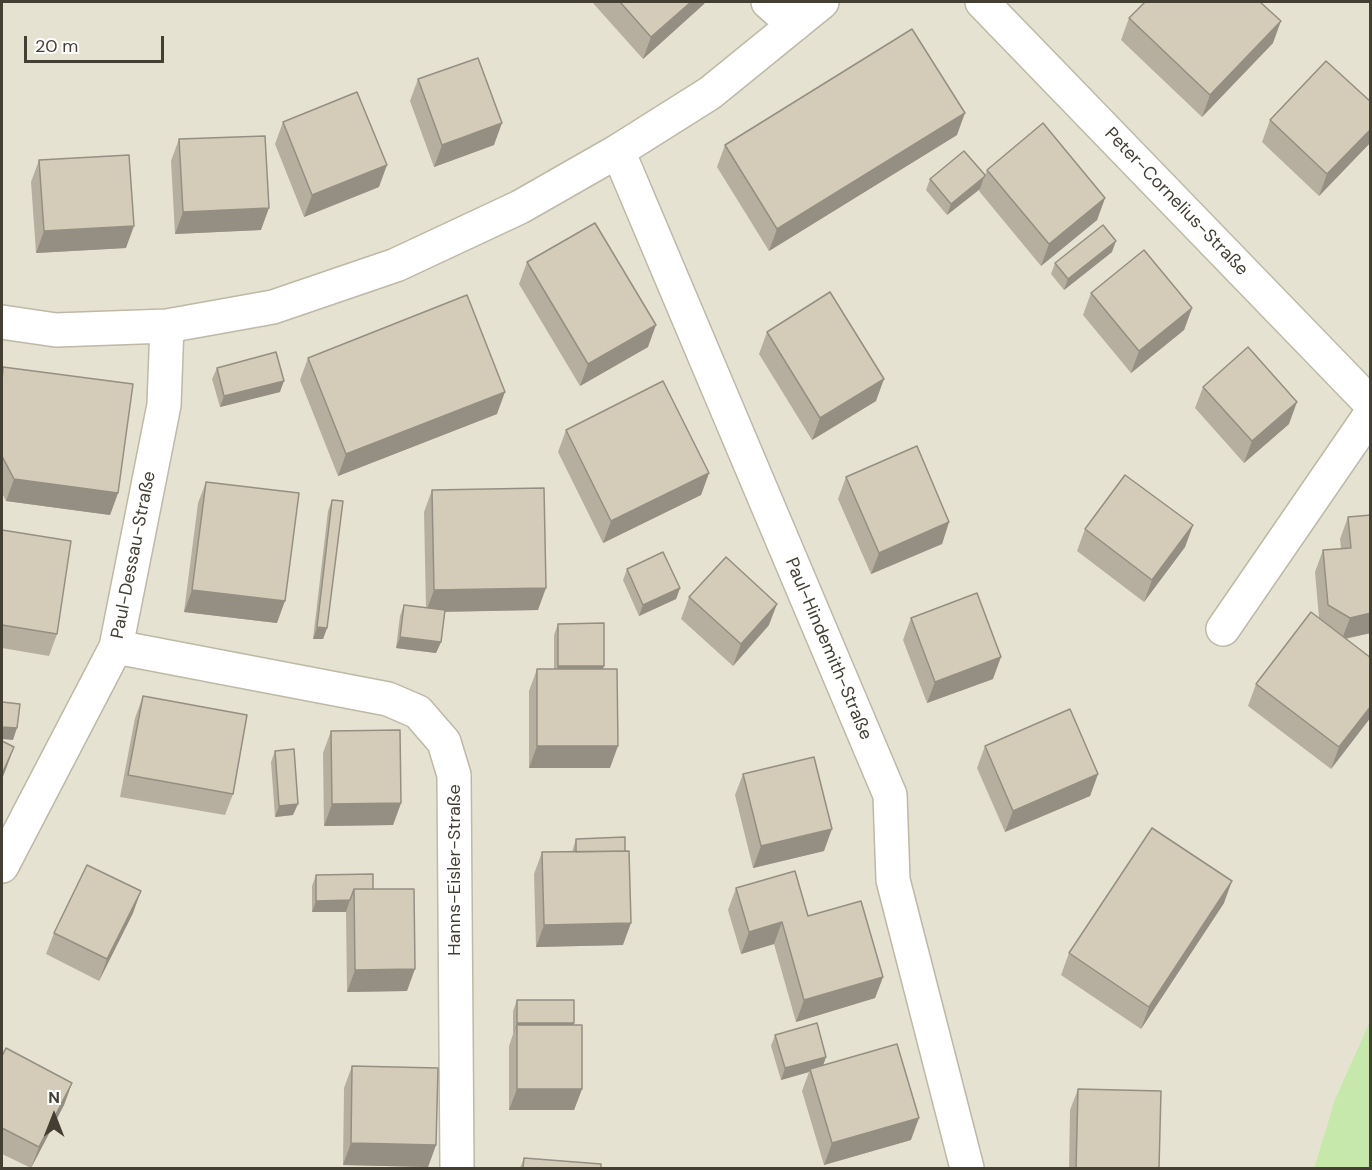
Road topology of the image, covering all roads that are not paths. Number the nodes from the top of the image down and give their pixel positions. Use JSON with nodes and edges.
{"nodes":[{"id":1,"x":768,"y":2,"type":"edge"},
{"id":2,"x":822,"y":2,"type":"edge"},
{"id":3,"x":982,"y":2,"type":"edge"},
{"id":4,"x":794,"y":25,"type":"junction"},
{"id":5,"x":618,"y":151,"type":"junction"},
{"id":6,"x":2,"y":322,"type":"edge"},
{"id":7,"x":167,"y":326,"type":"junction"},
{"id":8,"x":1371,"y":404,"type":"edge"},
{"id":9,"x":1371,"y":415,"type":"edge"},
{"id":10,"x":1223,"y":628,"type":"dead end"},
{"id":11,"x":116,"y":647,"type":"junction"},
{"id":12,"x":2,"y":866,"type":"edge"},
{"id":13,"x":457,"y":1168,"type":"edge"},
{"id":14,"x":967,"y":1168,"type":"edge"}],
"edges":[{"from":1,"to":4,"type":"street"},
{"from":2,"to":4,"type":"street"},
{"from":3,"to":8,"type":"street","name":"Peter-Cornelius-Straße"},
{"from":4,"to":5,"type":"street"},
{"from":5,"to":7,"type":"street"},
{"from":5,"to":14,"type":"street","name":"Paul-Hindemith-Straße"},
{"from":6,"to":7,"type":"street"},
{"from":7,"to":11,"type":"street","name":"Paul-Dessau-Straße"},
{"from":9,"to":10,"type":"street"},
{"from":11,"to":12,"type":"street","name":"Paul-Dessau-Straße"},
{"from":11,"to":13,"type":"street","name":"Hanns-Eisler-Straße"}]}
